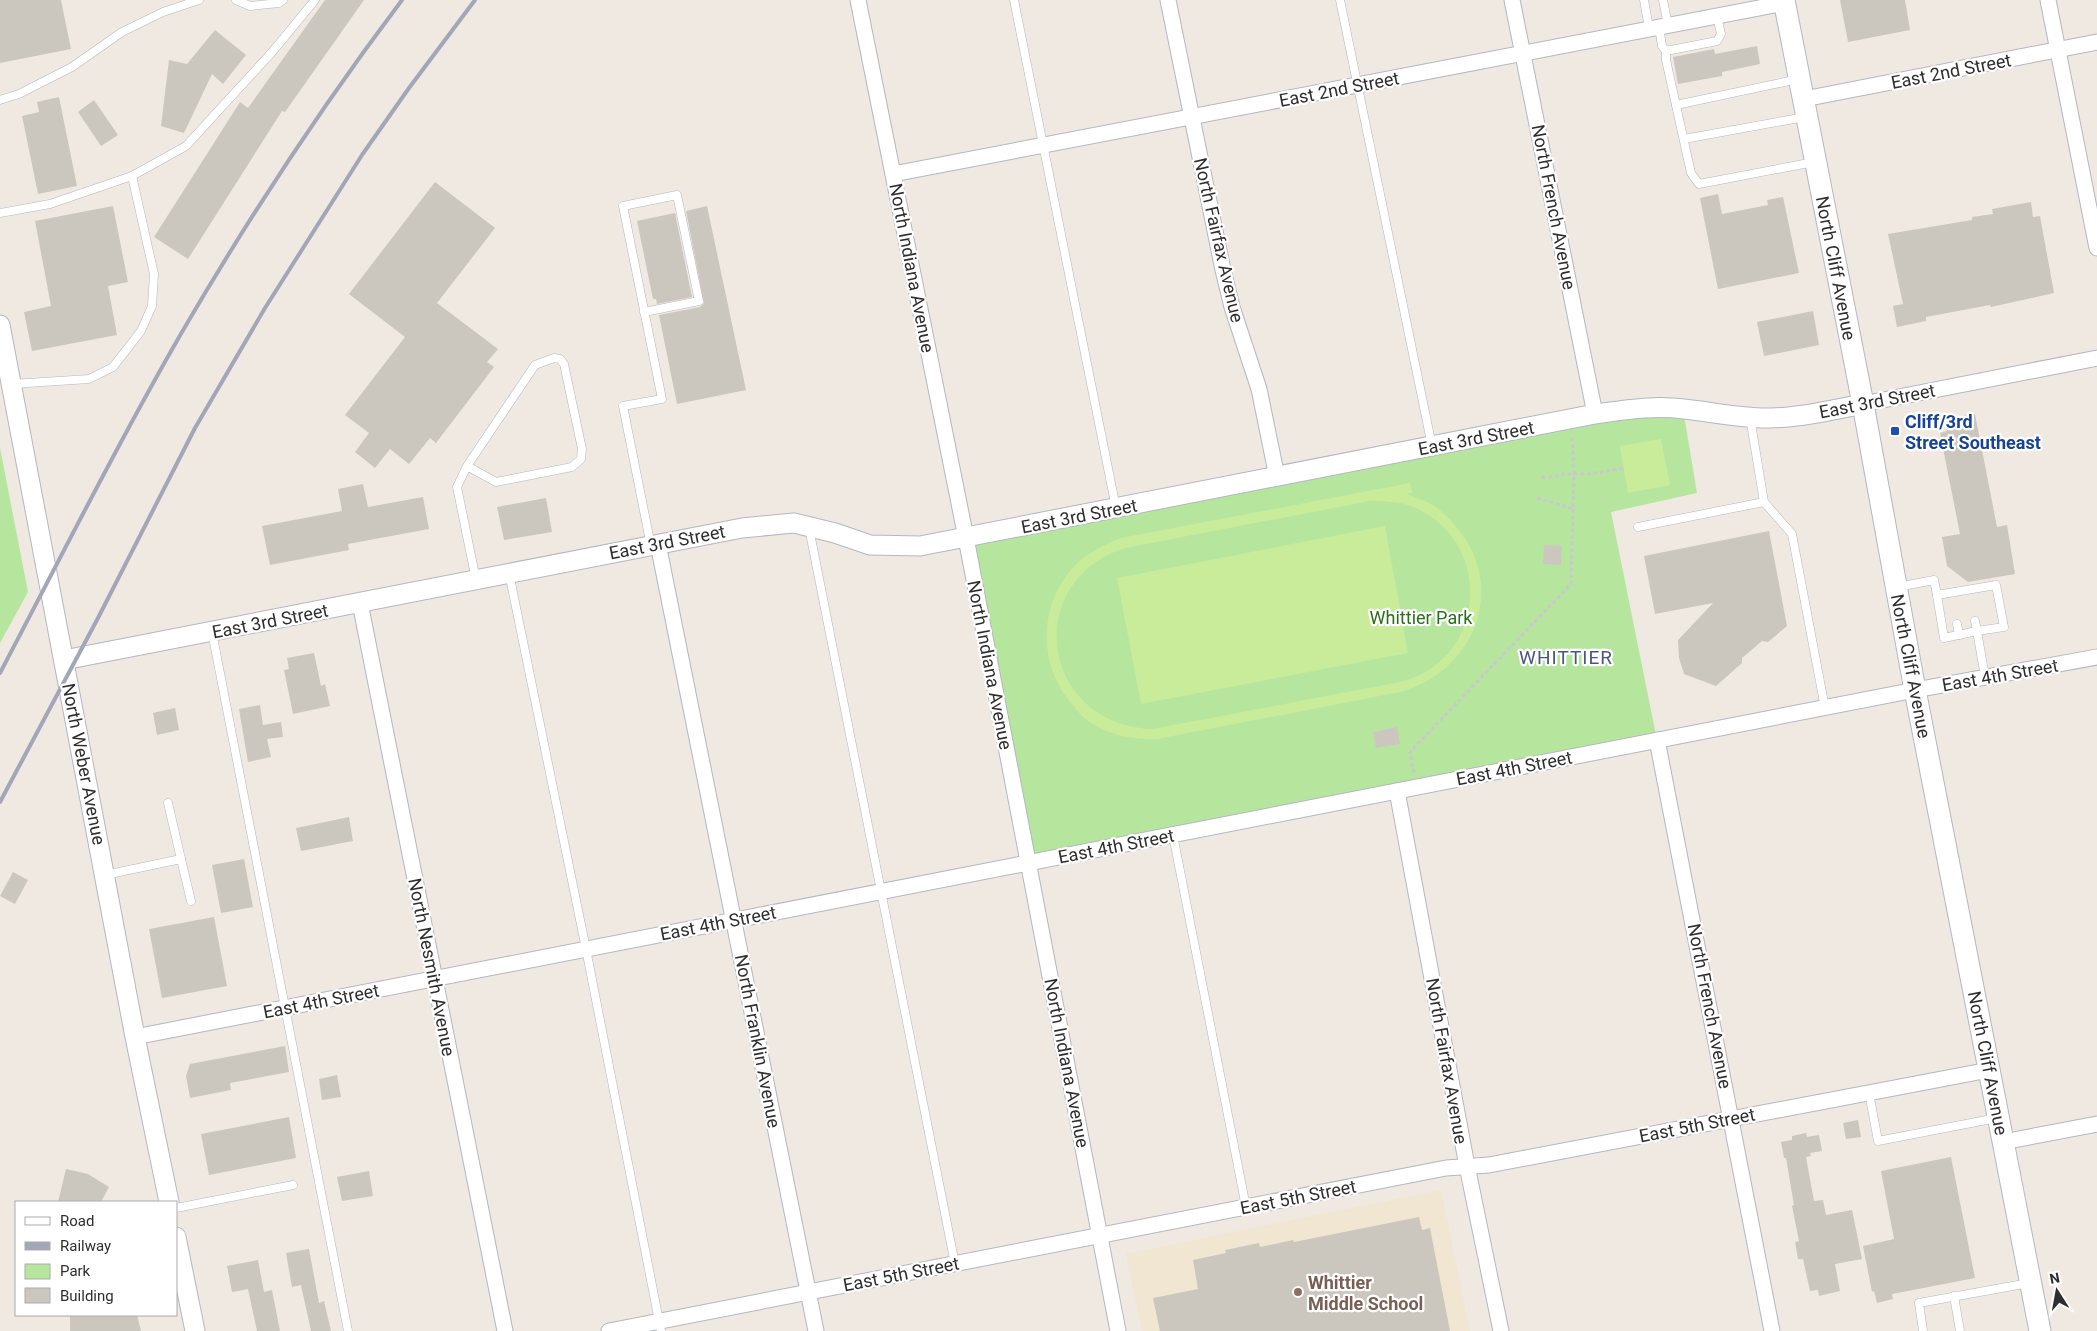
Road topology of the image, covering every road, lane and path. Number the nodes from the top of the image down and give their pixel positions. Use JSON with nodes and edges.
{"nodes":[{"id":1,"x":199,"y":0,"type":"edge"},
{"id":2,"x":236,"y":0,"type":"edge"},
{"id":3,"x":283,"y":0,"type":"edge"},
{"id":4,"x":315,"y":0,"type":"edge"},
{"id":5,"x":858,"y":0,"type":"edge"},
{"id":6,"x":1014,"y":0,"type":"edge"},
{"id":7,"x":1168,"y":0,"type":"edge"},
{"id":8,"x":1340,"y":0,"type":"edge"},
{"id":9,"x":1512,"y":0,"type":"edge"},
{"id":10,"x":1644,"y":0,"type":"edge"},
{"id":11,"x":1663,"y":0,"type":"edge"},
{"id":12,"x":2048,"y":0,"type":"edge"},
{"id":13,"x":1784,"y":1,"type":"edge"},
{"id":14,"x":1717,"y":16,"type":"junction"},
{"id":15,"x":1659,"y":27,"type":"junction"},
{"id":16,"x":2097,"y":42,"type":"edge"},
{"id":17,"x":2058,"y":50,"type":"junction"},
{"id":18,"x":1666,"y":51,"type":"junction"},
{"id":19,"x":1523,"y":54,"type":"junction"},
{"id":20,"x":1357,"y":86,"type":"junction"},
{"id":21,"x":1804,"y":98,"type":"junction"},
{"id":22,"x":0,"y":100,"type":"edge"},
{"id":23,"x":1676,"y":105,"type":"junction"},
{"id":24,"x":1191,"y":118,"type":"junction"},
{"id":25,"x":1684,"y":140,"type":"junction"},
{"id":26,"x":1042,"y":145,"type":"junction"},
{"id":27,"x":1816,"y":162,"type":"junction"},
{"id":28,"x":893,"y":174,"type":"junction"},
{"id":29,"x":132,"y":176,"type":"junction"},
{"id":30,"x":0,"y":213,"type":"edge"},
{"id":31,"x":2097,"y":248,"type":"edge"},
{"id":32,"x":644,"y":312,"type":"junction"},
{"id":33,"x":0,"y":325,"type":"edge"},
{"id":34,"x":2,"y":348,"type":"edge"},
{"id":35,"x":2097,"y":358,"type":"edge"},
{"id":36,"x":12,"y":384,"type":"junction"},
{"id":37,"x":1863,"y":404,"type":"junction"},
{"id":38,"x":1596,"y":414,"type":"junction"},
{"id":39,"x":1750,"y":417,"type":"junction"},
{"id":40,"x":1569,"y":419,"type":"junction"},
{"id":41,"x":1432,"y":446,"type":"junction"},
{"id":42,"x":467,"y":466,"type":"junction"},
{"id":43,"x":1624,"y":468,"type":"dead end"},
{"id":44,"x":1574,"y":473,"type":"junction"},
{"id":45,"x":1277,"y":477,"type":"junction"},
{"id":46,"x":1542,"y":477,"type":"dead end"},
{"id":47,"x":1537,"y":498,"type":"dead end"},
{"id":48,"x":1764,"y":502,"type":"junction"},
{"id":49,"x":1116,"y":508,"type":"junction"},
{"id":50,"x":1574,"y":509,"type":"junction"},
{"id":51,"x":809,"y":526,"type":"junction"},
{"id":52,"x":1638,"y":527,"type":"dead end"},
{"id":53,"x":966,"y":538,"type":"junction"},
{"id":54,"x":655,"y":545,"type":"junction"},
{"id":55,"x":508,"y":573,"type":"junction"},
{"id":56,"x":476,"y":580,"type":"junction"},
{"id":57,"x":1896,"y":587,"type":"junction"},
{"id":58,"x":1937,"y":595,"type":"junction"},
{"id":59,"x":360,"y":603,"type":"junction"},
{"id":60,"x":1976,"y":621,"type":"dead end"},
{"id":61,"x":1957,"y":624,"type":"dead end"},
{"id":62,"x":1978,"y":631,"type":"junction"},
{"id":63,"x":212,"y":632,"type":"junction"},
{"id":64,"x":1959,"y":635,"type":"junction"},
{"id":65,"x":2097,"y":657,"type":"edge"},
{"id":66,"x":64,"y":660,"type":"junction"},
{"id":67,"x":1985,"y":678,"type":"junction"},
{"id":68,"x":1915,"y":690,"type":"junction"},
{"id":69,"x":1826,"y":708,"type":"junction"},
{"id":70,"x":1657,"y":740,"type":"junction"},
{"id":71,"x":1416,"y":788,"type":"junction"},
{"id":72,"x":1397,"y":791,"type":"junction"},
{"id":73,"x":168,"y":803,"type":"dead end"},
{"id":74,"x":1174,"y":835,"type":"junction"},
{"id":75,"x":181,"y":859,"type":"junction"},
{"id":76,"x":1028,"y":863,"type":"junction"},
{"id":77,"x":104,"y":875,"type":"junction"},
{"id":78,"x":882,"y":891,"type":"junction"},
{"id":79,"x":191,"y":901,"type":"dead end"},
{"id":80,"x":733,"y":920,"type":"junction"},
{"id":81,"x":586,"y":949,"type":"junction"},
{"id":82,"x":434,"y":979,"type":"junction"},
{"id":83,"x":286,"y":1008,"type":"junction"},
{"id":84,"x":135,"y":1037,"type":"junction"},
{"id":85,"x":1989,"y":1070,"type":"junction"},
{"id":86,"x":1869,"y":1092,"type":"junction"},
{"id":87,"x":1998,"y":1118,"type":"junction"},
{"id":88,"x":1732,"y":1119,"type":"junction"},
{"id":89,"x":2097,"y":1124,"type":"edge"},
{"id":90,"x":2003,"y":1142,"type":"junction"},
{"id":91,"x":1467,"y":1166,"type":"junction"},
{"id":92,"x":293,"y":1185,"type":"dead end"},
{"id":93,"x":169,"y":1201,"type":"edge"},
{"id":94,"x":1246,"y":1207,"type":"junction"},
{"id":95,"x":178,"y":1208,"type":"edge"},
{"id":96,"x":1100,"y":1236,"type":"junction"},
{"id":97,"x":178,"y":1251,"type":"edge"},
{"id":98,"x":955,"y":1264,"type":"junction"},
{"id":99,"x":2030,"y":1282,"type":"junction"},
{"id":100,"x":808,"y":1292,"type":"junction"},
{"id":101,"x":1954,"y":1296,"type":"junction"},
{"id":102,"x":660,"y":1326,"type":"edge"},
{"id":103,"x":195,"y":1331,"type":"edge"},
{"id":104,"x":348,"y":1331,"type":"edge"},
{"id":105,"x":505,"y":1331,"type":"edge"},
{"id":106,"x":609,"y":1331,"type":"edge"},
{"id":107,"x":816,"y":1331,"type":"edge"},
{"id":108,"x":1118,"y":1331,"type":"edge"},
{"id":109,"x":1501,"y":1331,"type":"edge"},
{"id":110,"x":1772,"y":1331,"type":"edge"},
{"id":111,"x":1923,"y":1331,"type":"edge"},
{"id":112,"x":1960,"y":1331,"type":"edge"},
{"id":113,"x":2040,"y":1331,"type":"edge"}],
"edges":[{"from":1,"to":22,"type":"lane"},
{"from":2,"to":3,"type":"lane"},
{"from":4,"to":29,"type":"lane"},
{"from":5,"to":28,"type":"street","name":"North Indiana Avenue"},
{"from":6,"to":26,"type":"lane"},
{"from":7,"to":24,"type":"street","name":"North Fairfax Avenue"},
{"from":8,"to":20,"type":"lane"},
{"from":9,"to":19,"type":"street","name":"North French Avenue"},
{"from":10,"to":15,"type":"lane"},
{"from":11,"to":15,"type":"lane"},
{"from":12,"to":17,"type":"street"},
{"from":13,"to":14,"type":"street","name":"East 2nd Street"},
{"from":13,"to":21,"type":"main road","name":"North Cliff Avenue"},
{"from":14,"to":15,"type":"street","name":"East 2nd Street"},
{"from":14,"to":18,"type":"lane"},
{"from":15,"to":18,"type":"lane"},
{"from":15,"to":19,"type":"street","name":"East 2nd Street"},
{"from":16,"to":17,"type":"street","name":"East 2nd Street"},
{"from":17,"to":21,"type":"street","name":"East 2nd Street"},
{"from":17,"to":31,"type":"street"},
{"from":18,"to":23,"type":"lane"},
{"from":19,"to":20,"type":"street","name":"East 2nd Street"},
{"from":19,"to":38,"type":"street","name":"North French Avenue"},
{"from":20,"to":24,"type":"street","name":"East 2nd Street"},
{"from":20,"to":41,"type":"lane"},
{"from":21,"to":23,"type":"lane"},
{"from":21,"to":25,"type":"lane"},
{"from":21,"to":27,"type":"main road","name":"North Cliff Avenue"},
{"from":23,"to":25,"type":"lane"},
{"from":24,"to":26,"type":"street","name":"East 2nd Street"},
{"from":24,"to":45,"type":"street","name":"North Fairfax Avenue"},
{"from":25,"to":27,"type":"lane"},
{"from":26,"to":28,"type":"street","name":"East 2nd Street"},
{"from":26,"to":49,"type":"lane"},
{"from":27,"to":37,"type":"main road","name":"North Cliff Avenue"},
{"from":28,"to":53,"type":"street","name":"North Indiana Avenue"},
{"from":29,"to":30,"type":"lane"},
{"from":29,"to":36,"type":"lane"},
{"from":32,"to":32,"type":"lane"},
{"from":32,"to":54,"type":"lane"},
{"from":33,"to":34,"type":"street","name":"North Weber Avenue"},
{"from":34,"to":36,"type":"street","name":"North Weber Avenue"},
{"from":35,"to":37,"type":"street","name":"East 3rd Street"},
{"from":36,"to":66,"type":"street","name":"North Weber Avenue"},
{"from":37,"to":39,"type":"street","name":"East 3rd Street"},
{"from":37,"to":57,"type":"main road","name":"North Cliff Avenue"},
{"from":38,"to":39,"type":"street","name":"East 3rd Street"},
{"from":38,"to":40,"type":"street","name":"East 3rd Street"},
{"from":39,"to":48,"type":"lane"},
{"from":40,"to":41,"type":"street","name":"East 3rd Street"},
{"from":40,"to":44,"type":"path"},
{"from":41,"to":45,"type":"street","name":"East 3rd Street"},
{"from":42,"to":42,"type":"lane"},
{"from":42,"to":56,"type":"lane"},
{"from":43,"to":44,"type":"path"},
{"from":44,"to":46,"type":"path"},
{"from":44,"to":50,"type":"path"},
{"from":45,"to":49,"type":"street","name":"East 3rd Street"},
{"from":47,"to":50,"type":"path"},
{"from":48,"to":52,"type":"lane"},
{"from":48,"to":69,"type":"lane"},
{"from":49,"to":53,"type":"street","name":"East 3rd Street"},
{"from":50,"to":71,"type":"path"},
{"from":51,"to":53,"type":"street","name":"East 3rd Street"},
{"from":51,"to":54,"type":"street","name":"East 3rd Street"},
{"from":51,"to":78,"type":"lane"},
{"from":53,"to":76,"type":"street","name":"North Indiana Avenue"},
{"from":54,"to":55,"type":"street","name":"East 3rd Street"},
{"from":54,"to":80,"type":"street","name":"North Franklin Avenue"},
{"from":55,"to":56,"type":"street","name":"East 3rd Street"},
{"from":55,"to":81,"type":"lane"},
{"from":56,"to":59,"type":"street","name":"East 3rd Street"},
{"from":57,"to":58,"type":"lane"},
{"from":57,"to":68,"type":"main road","name":"North Cliff Avenue"},
{"from":58,"to":62,"type":"lane"},
{"from":58,"to":64,"type":"lane"},
{"from":59,"to":63,"type":"street","name":"East 3rd Street"},
{"from":59,"to":82,"type":"street","name":"North Nesmith Avenue"},
{"from":60,"to":62,"type":"lane"},
{"from":61,"to":64,"type":"lane"},
{"from":62,"to":64,"type":"lane"},
{"from":62,"to":67,"type":"lane"},
{"from":63,"to":66,"type":"street","name":"East 3rd Street"},
{"from":63,"to":83,"type":"lane"},
{"from":65,"to":67,"type":"street","name":"East 4th Street"},
{"from":66,"to":77,"type":"street","name":"North Weber Avenue"},
{"from":67,"to":68,"type":"street","name":"East 4th Street"},
{"from":68,"to":69,"type":"street","name":"East 4th Street"},
{"from":68,"to":85,"type":"main road","name":"North Cliff Avenue"},
{"from":69,"to":70,"type":"street","name":"East 4th Street"},
{"from":70,"to":71,"type":"street","name":"East 4th Street"},
{"from":70,"to":88,"type":"street","name":"North French Avenue"},
{"from":71,"to":72,"type":"street","name":"East 4th Street"},
{"from":72,"to":74,"type":"street","name":"East 4th Street"},
{"from":72,"to":91,"type":"street","name":"North Fairfax Avenue"},
{"from":73,"to":75,"type":"lane"},
{"from":74,"to":76,"type":"street","name":"East 4th Street"},
{"from":74,"to":94,"type":"lane"},
{"from":75,"to":77,"type":"lane"},
{"from":75,"to":79,"type":"lane"},
{"from":76,"to":78,"type":"street","name":"East 4th Street"},
{"from":76,"to":96,"type":"street","name":"North Indiana Avenue"},
{"from":77,"to":84,"type":"street","name":"North Weber Avenue"},
{"from":78,"to":80,"type":"street","name":"East 4th Street"},
{"from":78,"to":98,"type":"lane"},
{"from":80,"to":81,"type":"street","name":"East 4th Street"},
{"from":80,"to":100,"type":"street","name":"North Franklin Avenue"},
{"from":81,"to":82,"type":"street","name":"East 4th Street"},
{"from":81,"to":102,"type":"lane"},
{"from":82,"to":83,"type":"street","name":"East 4th Street"},
{"from":82,"to":105,"type":"street","name":"North Nesmith Avenue"},
{"from":83,"to":84,"type":"street","name":"East 4th Street"},
{"from":83,"to":104,"type":"lane"},
{"from":84,"to":93,"type":"street","name":"North Weber Avenue"},
{"from":85,"to":86,"type":"street","name":"East 5th Street"},
{"from":85,"to":87,"type":"main road","name":"North Cliff Avenue"},
{"from":86,"to":87,"type":"lane"},
{"from":86,"to":88,"type":"street","name":"East 5th Street"},
{"from":87,"to":90,"type":"main road","name":"North Cliff Avenue"},
{"from":88,"to":91,"type":"street","name":"East 5th Street"},
{"from":88,"to":110,"type":"street","name":"North French Avenue"},
{"from":89,"to":90,"type":"street"},
{"from":90,"to":99,"type":"main road","name":"North Cliff Avenue"},
{"from":91,"to":94,"type":"street","name":"East 5th Street"},
{"from":91,"to":109,"type":"street","name":"North Fairfax Avenue"},
{"from":92,"to":95,"type":"lane"},
{"from":94,"to":96,"type":"street","name":"East 5th Street"},
{"from":96,"to":98,"type":"street","name":"East 5th Street"},
{"from":96,"to":108,"type":"street","name":"North Indiana Avenue"},
{"from":97,"to":103,"type":"street"},
{"from":98,"to":100,"type":"street","name":"East 5th Street"},
{"from":99,"to":101,"type":"lane"},
{"from":99,"to":113,"type":"main road","name":"North Cliff Avenue"},
{"from":100,"to":102,"type":"street","name":"East 5th Street"},
{"from":100,"to":107,"type":"street","name":"North Franklin Avenue"},
{"from":101,"to":111,"type":"lane"},
{"from":101,"to":112,"type":"lane"},
{"from":102,"to":106,"type":"street","name":"East 5th Street"}]}
